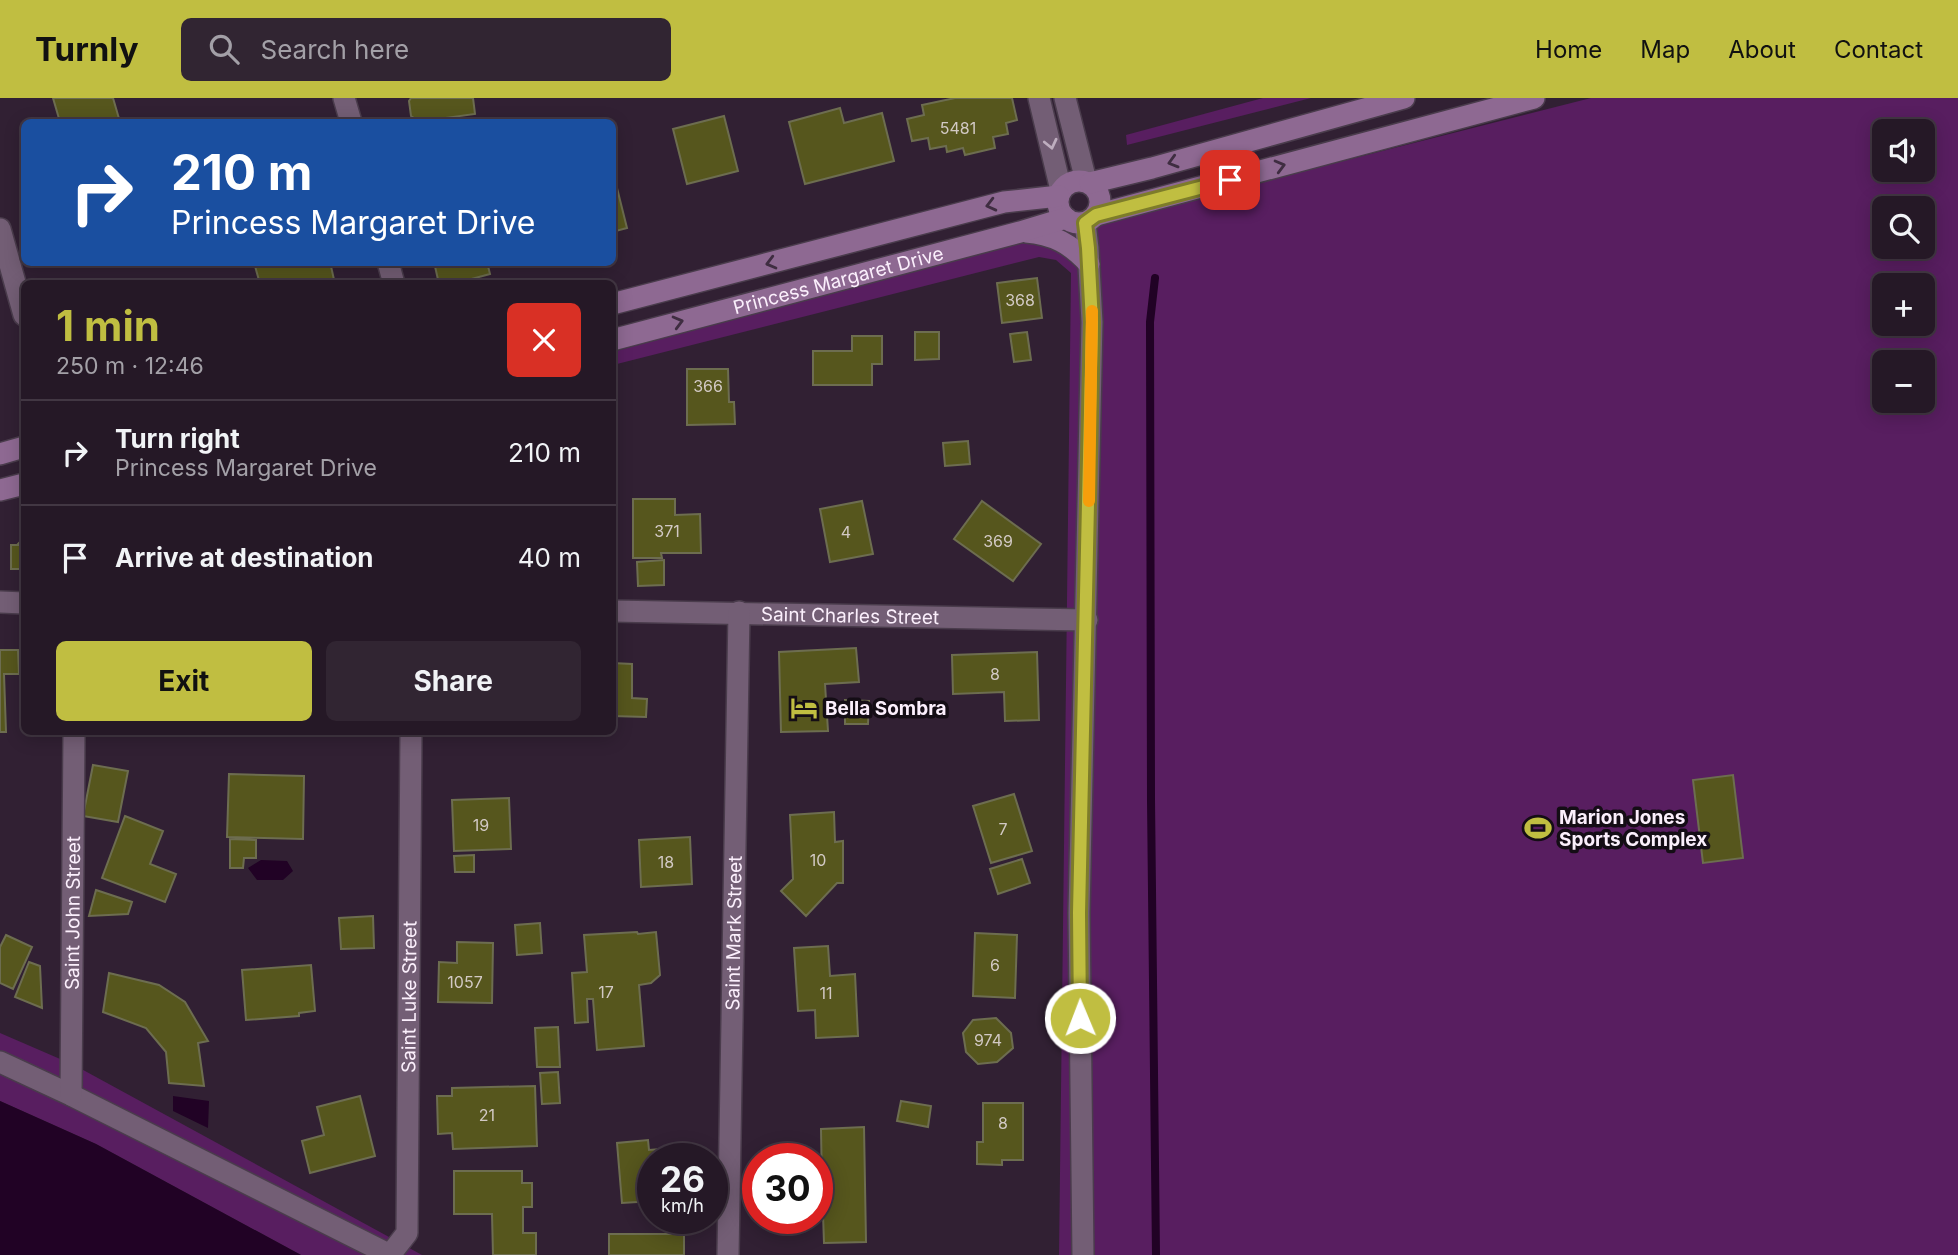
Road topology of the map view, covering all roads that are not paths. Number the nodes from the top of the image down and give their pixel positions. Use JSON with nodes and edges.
{"nodes":[{"id":1,"x":344,"y":98,"type":"edge"},
{"id":2,"x":1039,"y":98,"type":"edge"},
{"id":3,"x":1065,"y":98,"type":"edge"},
{"id":4,"x":1404,"y":98,"type":"edge"},
{"id":5,"x":1534,"y":98,"type":"edge"},
{"id":6,"x":350,"y":119,"type":"edge"},
{"id":7,"x":1088,"y":182,"type":"junction"},
{"id":8,"x":1060,"y":193,"type":"junction"},
{"id":9,"x":1082,"y":219,"type":"junction"},
{"id":10,"x":0,"y":229,"type":"edge"},
{"id":11,"x":1020,"y":232,"type":"junction"},
{"id":12,"x":1089,"y":264,"type":"junction"},
{"id":13,"x":616,"y":303,"type":"edge"},
{"id":14,"x":21,"y":304,"type":"edge"},
{"id":15,"x":616,"y":339,"type":"edge"},
{"id":16,"x":21,"y":448,"type":"edge"},
{"id":17,"x":0,"y":453,"type":"edge"},
{"id":18,"x":21,"y":485,"type":"edge"},
{"id":19,"x":0,"y":491,"type":"edge"},
{"id":20,"x":0,"y":602,"type":"edge"},
{"id":21,"x":21,"y":603,"type":"edge"},
{"id":22,"x":616,"y":611,"type":"edge"},
{"id":23,"x":739,"y":612,"type":"junction"},
{"id":24,"x":1087,"y":620,"type":"junction"},
{"id":25,"x":74,"y":735,"type":"edge"},
{"id":26,"x":411,"y":735,"type":"edge"},
{"id":27,"x":0,"y":1062,"type":"edge"},
{"id":28,"x":71,"y":1095,"type":"junction"},
{"id":29,"x":390,"y":1255,"type":"edge"},
{"id":30,"x":728,"y":1255,"type":"edge"},
{"id":31,"x":1083,"y":1255,"type":"edge"}],
"edges":[{"from":1,"to":6,"type":"street"},
{"from":2,"to":8,"type":"street","one_way":true},
{"from":3,"to":7,"type":"street"},
{"from":4,"to":7,"type":"main road","one_way":true},
{"from":9,"to":5,"type":"main road","name":"Princess Margaret Drive","one_way":true},
{"from":7,"to":8,"type":"main road"},
{"from":7,"to":9,"type":"main road"},
{"from":8,"to":9,"type":"main road"},
{"from":8,"to":13,"type":"main road","name":"Princess Margaret Drive","one_way":true},
{"from":9,"to":11,"type":"main road","name":"Princess Margaret Drive"},
{"from":9,"to":12,"type":"street"},
{"from":10,"to":14,"type":"street"},
{"from":11,"to":12,"type":"main road"},
{"from":15,"to":11,"type":"main road","name":"Princess Margaret Drive","one_way":true},
{"from":12,"to":24,"type":"street"},
{"from":16,"to":17,"type":"main road"},
{"from":18,"to":19,"type":"main road"},
{"from":20,"to":21,"type":"street"},
{"from":22,"to":23,"type":"street","name":"Saint Charles Street"},
{"from":23,"to":24,"type":"street","name":"Saint Charles Street"},
{"from":23,"to":30,"type":"street","name":"Saint Mark Street"},
{"from":24,"to":31,"type":"street"},
{"from":25,"to":28,"type":"street","name":"Saint John Street"},
{"from":26,"to":29,"type":"street","name":"Saint Luke Street"},
{"from":27,"to":28,"type":"street"},
{"from":28,"to":29,"type":"street"}]}
